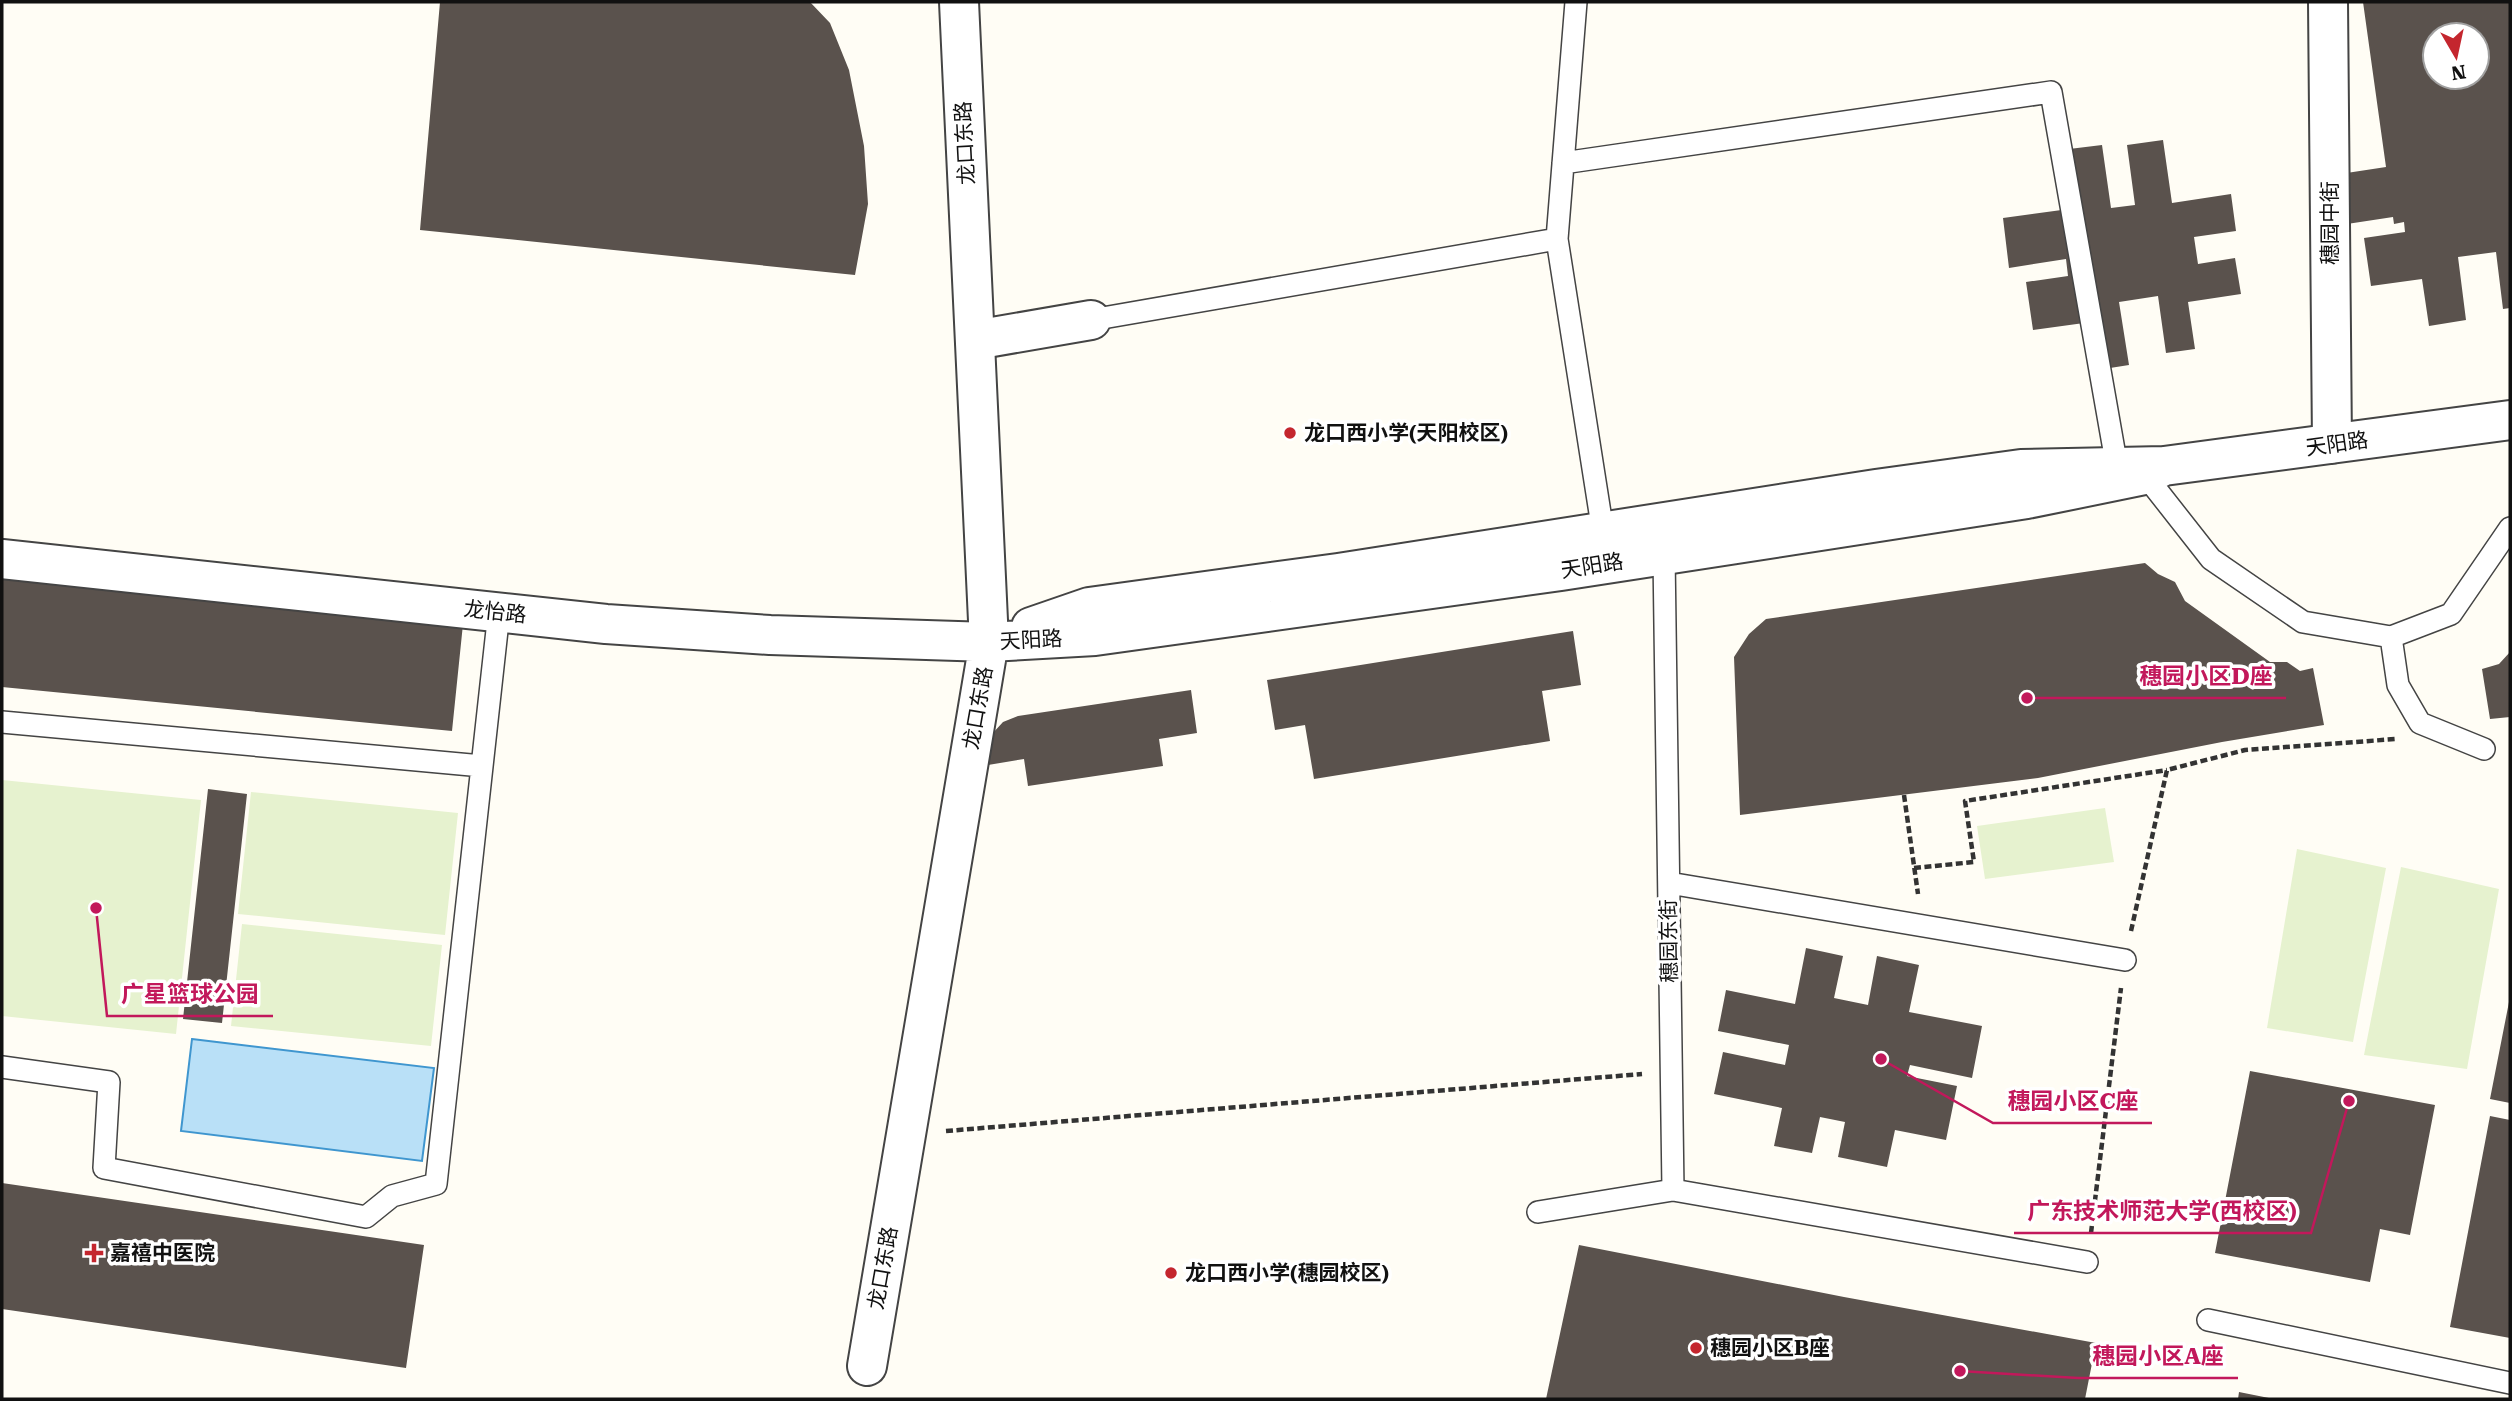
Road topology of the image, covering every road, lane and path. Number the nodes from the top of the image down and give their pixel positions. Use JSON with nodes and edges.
{"nodes":[{"id":1,"x":958,"y":2,"type":"edge"},
{"id":2,"x":1576,"y":2,"type":"edge"},
{"id":3,"x":2328,"y":2,"type":"edge"},
{"id":4,"x":1563,"y":163,"type":"junction"},
{"id":5,"x":1557,"y":239,"type":"junction"},
{"id":6,"x":1091,"y":320,"type":"joint"},
{"id":7,"x":975,"y":340,"type":"junction"},
{"id":8,"x":2510,"y":420,"type":"edge"},
{"id":9,"x":2332,"y":444,"type":"junction"},
{"id":10,"x":2142,"y":469,"type":"junction"},
{"id":11,"x":2510,"y":528,"type":"edge"},
{"id":12,"x":1603,"y":531,"type":"junction"},
{"id":13,"x":1664,"y":555,"type":"junction"},
{"id":14,"x":2,"y":559,"type":"edge"},
{"id":15,"x":499,"y":612,"type":"junction"},
{"id":16,"x":2391,"y":637,"type":"junction"},
{"id":17,"x":989,"y":642,"type":"junction"},
{"id":18,"x":2,"y":722,"type":"edge"},
{"id":19,"x":2452,"y":735,"type":"junction"},
{"id":20,"x":2484,"y":749,"type":"dead end"},
{"id":21,"x":482,"y":766,"type":"junction"},
{"id":22,"x":2167,"y":770,"type":"junction"},
{"id":23,"x":1904,"y":794,"type":"dead end"},
{"id":24,"x":1914,"y":868,"type":"junction"},
{"id":25,"x":1669,"y":883,"type":"junction"},
{"id":26,"x":1922,"y":926,"type":"junction"},
{"id":27,"x":2124,"y":960,"type":"junction"},
{"id":28,"x":2,"y":1067,"type":"edge"},
{"id":29,"x":1671,"y":1072,"type":"junction"},
{"id":30,"x":906,"y":1134,"type":"junction"},
{"id":31,"x":1673,"y":1191,"type":"junction"},
{"id":32,"x":1538,"y":1212,"type":"dead end"},
{"id":33,"x":2087,"y":1262,"type":"joint"},
{"id":34,"x":2208,"y":1320,"type":"dead end"},
{"id":35,"x":867,"y":1366,"type":"dead end"},
{"id":36,"x":2510,"y":1383,"type":"edge"}],
"edges":[{"from":1,"to":7,"type":"street","name":"龙口东路"},
{"from":2,"to":4,"type":"lane"},
{"from":3,"to":9,"type":"street","name":"穗园中街"},
{"from":4,"to":5,"type":"lane"},
{"from":4,"to":10,"type":"lane"},
{"from":5,"to":6,"type":"lane"},
{"from":5,"to":12,"type":"lane"},
{"from":6,"to":7,"type":"street"},
{"from":7,"to":17,"type":"street","name":"龙口东路"},
{"from":8,"to":9,"type":"street","name":"天阳路"},
{"from":9,"to":10,"type":"street","name":"天阳路"},
{"from":10,"to":12,"type":"street","name":"天阳路"},
{"from":10,"to":13,"type":"street","name":"天阳路"},
{"from":10,"to":16,"type":"lane"},
{"from":11,"to":16,"type":"lane"},
{"from":12,"to":17,"type":"street","name":"天阳路"},
{"from":13,"to":17,"type":"street","name":"天阳路"},
{"from":13,"to":25,"type":"lane","name":"穗园东街"},
{"from":14,"to":15,"type":"street","name":"龙怡路"},
{"from":15,"to":17,"type":"street","name":"龙怡路"},
{"from":15,"to":21,"type":"lane"},
{"from":16,"to":19,"type":"lane"},
{"from":17,"to":30,"type":"street","name":"龙口东路"},
{"from":18,"to":21,"type":"lane"},
{"from":19,"to":20,"type":"lane"},
{"from":19,"to":22,"type":"path"},
{"from":21,"to":28,"type":"lane"},
{"from":22,"to":24,"type":"path"},
{"from":22,"to":27,"type":"path"},
{"from":23,"to":24,"type":"path"},
{"from":24,"to":26,"type":"path"},
{"from":25,"to":26,"type":"lane"},
{"from":25,"to":29,"type":"lane","name":"穗园东街"},
{"from":26,"to":27,"type":"lane"},
{"from":27,"to":33,"type":"path"},
{"from":29,"to":30,"type":"path"},
{"from":29,"to":31,"type":"lane","name":"穗园东街"},
{"from":30,"to":35,"type":"street","name":"龙口东路"},
{"from":31,"to":32,"type":"lane"},
{"from":31,"to":33,"type":"lane"},
{"from":34,"to":36,"type":"lane"}]}
